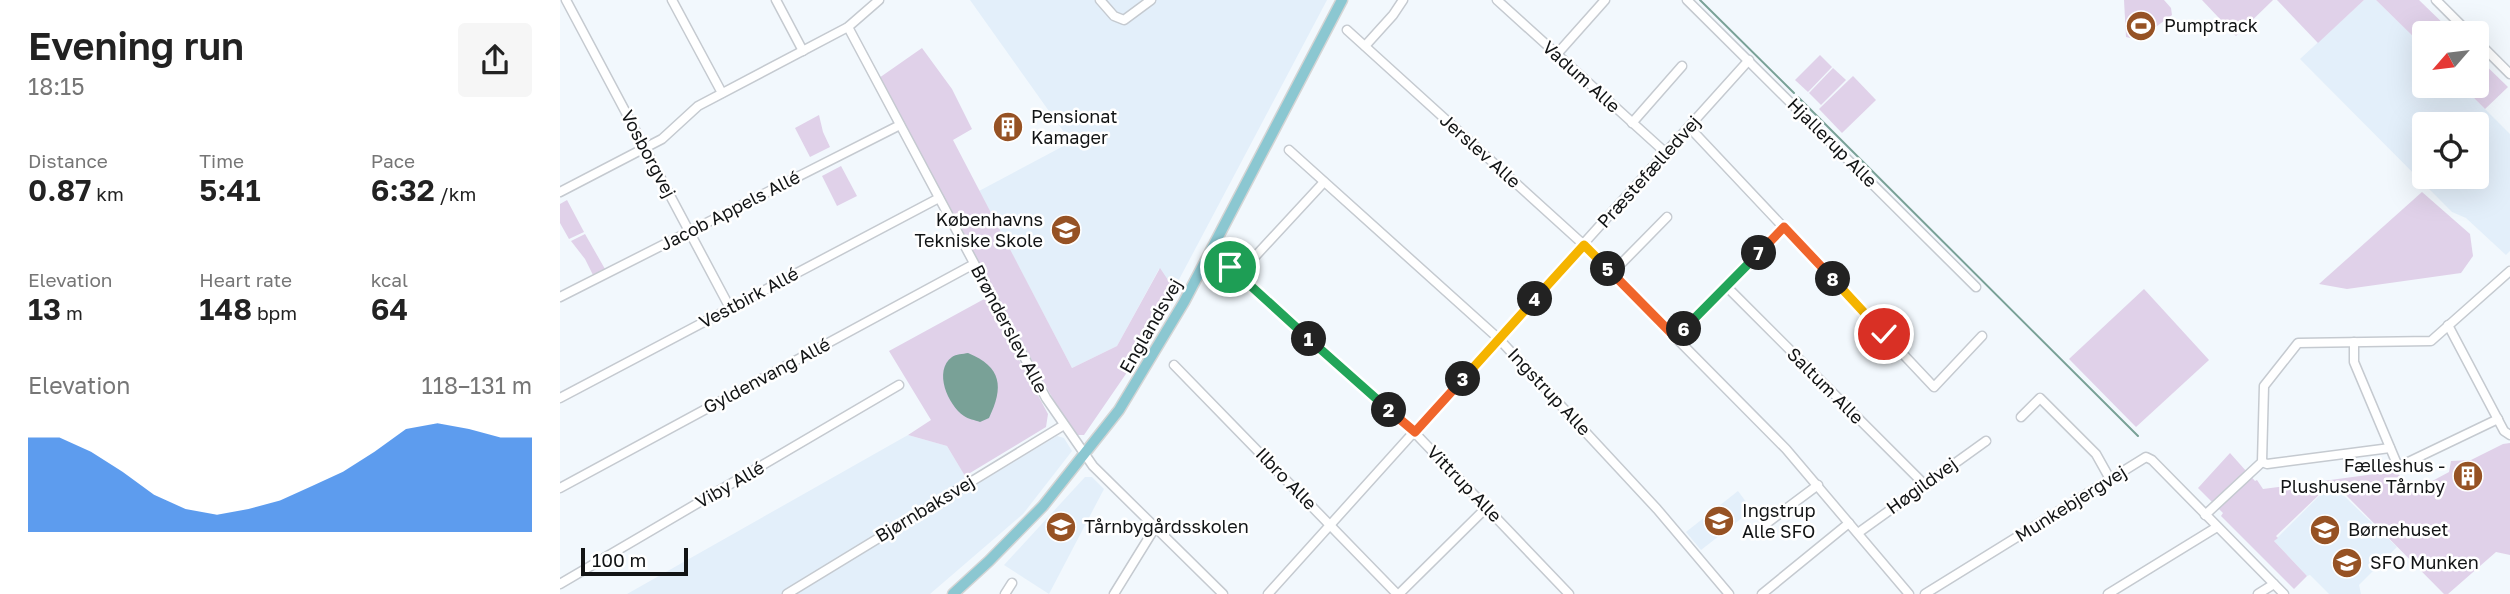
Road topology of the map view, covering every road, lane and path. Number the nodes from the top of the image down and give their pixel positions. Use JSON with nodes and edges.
{"nodes":[{"id":1,"x":566,"y":0,"type":"edge"},
{"id":2,"x":672,"y":0,"type":"edge"},
{"id":3,"x":776,"y":0,"type":"edge"},
{"id":4,"x":878,"y":0,"type":"edge"},
{"id":5,"x":1100,"y":0,"type":"edge"},
{"id":6,"x":1151,"y":0,"type":"edge"},
{"id":7,"x":1342,"y":0,"type":"edge"},
{"id":8,"x":1404,"y":0,"type":"edge"},
{"id":9,"x":1497,"y":0,"type":"edge"},
{"id":10,"x":1605,"y":0,"type":"edge"},
{"id":11,"x":1687,"y":0,"type":"edge"},
{"id":12,"x":2436,"y":0,"type":"edge"},
{"id":13,"x":2457,"y":21,"type":"edge"},
{"id":14,"x":848,"y":27,"type":"junction"},
{"id":15,"x":1347,"y":30,"type":"dead end"},
{"id":16,"x":1365,"y":46,"type":"junction"},
{"id":17,"x":803,"y":51,"type":"junction"},
{"id":18,"x":2489,"y":53,"type":"edge"},
{"id":19,"x":1557,"y":54,"type":"junction"},
{"id":20,"x":1749,"y":60,"type":"junction"},
{"id":21,"x":1682,"y":66,"type":"dead end"},
{"id":22,"x":2510,"y":74,"type":"edge"},
{"id":23,"x":722,"y":93,"type":"junction"},
{"id":24,"x":1632,"y":123,"type":"junction"},
{"id":25,"x":900,"y":125,"type":"junction"},
{"id":26,"x":1689,"y":127,"type":"junction"},
{"id":27,"x":646,"y":148,"type":"junction"},
{"id":28,"x":1289,"y":150,"type":"dead end"},
{"id":29,"x":1666,"y":153,"type":"junction"},
{"id":30,"x":1324,"y":182,"type":"junction"},
{"id":31,"x":561,"y":188,"type":"edge"},
{"id":32,"x":939,"y":198,"type":"junction"},
{"id":33,"x":1667,"y":218,"type":"dead end"},
{"id":34,"x":1784,"y":227,"type":"junction"},
{"id":35,"x":690,"y":232,"type":"junction"},
{"id":36,"x":1584,"y":245,"type":"junction"},
{"id":37,"x":974,"y":264,"type":"junction"},
{"id":38,"x":1230,"y":267,"type":"dead end"},
{"id":39,"x":2510,"y":271,"type":"edge"},
{"id":40,"x":1612,"y":273,"type":"junction"},
{"id":41,"x":1237,"y":276,"type":"junction"},
{"id":42,"x":1727,"y":287,"type":"junction"},
{"id":43,"x":1976,"y":287,"type":"dead end"},
{"id":44,"x":560,"y":297,"type":"edge"},
{"id":45,"x":730,"y":308,"type":"junction"},
{"id":46,"x":2448,"y":325,"type":"junction"},
{"id":47,"x":1982,"y":336,"type":"dead end"},
{"id":48,"x":1675,"y":337,"type":"junction"},
{"id":49,"x":1499,"y":339,"type":"junction"},
{"id":50,"x":2354,"y":342,"type":"junction"},
{"id":51,"x":1174,"y":365,"type":"dead end"},
{"id":52,"x":899,"y":386,"type":"dead end"},
{"id":53,"x":560,"y":398,"type":"edge"},
{"id":54,"x":2021,"y":417,"type":"dead end"},
{"id":55,"x":2498,"y":419,"type":"junction"},
{"id":56,"x":1064,"y":425,"type":"junction"},
{"id":57,"x":1415,"y":432,"type":"junction"},
{"id":58,"x":2510,"y":435,"type":"edge"},
{"id":59,"x":1986,"y":441,"type":"dead end"},
{"id":60,"x":2390,"y":448,"type":"junction"},
{"id":61,"x":1084,"y":454,"type":"junction"},
{"id":62,"x":2262,"y":462,"type":"junction"},
{"id":63,"x":2110,"y":479,"type":"junction"},
{"id":64,"x":1924,"y":484,"type":"junction"},
{"id":65,"x":1818,"y":485,"type":"junction"},
{"id":66,"x":560,"y":488,"type":"edge"},
{"id":67,"x":1486,"y":508,"type":"junction"},
{"id":68,"x":2205,"y":515,"type":"junction"},
{"id":69,"x":1767,"y":523,"type":"dead end"},
{"id":70,"x":1849,"y":523,"type":"junction"},
{"id":71,"x":1330,"y":525,"type":"junction"},
{"id":72,"x":1156,"y":526,"type":"junction"},
{"id":73,"x":2217,"y":527,"type":"junction"},
{"id":74,"x":1858,"y":533,"type":"junction"},
{"id":75,"x":1012,"y":583,"type":"dead end"},
{"id":76,"x":560,"y":584,"type":"edge"},
{"id":77,"x":2274,"y":584,"type":"junction"},
{"id":78,"x":787,"y":594,"type":"edge"},
{"id":79,"x":953,"y":594,"type":"edge"},
{"id":80,"x":1005,"y":594,"type":"edge"},
{"id":81,"x":1114,"y":594,"type":"edge"},
{"id":82,"x":1223,"y":594,"type":"edge"},
{"id":83,"x":1268,"y":594,"type":"edge"},
{"id":84,"x":1398,"y":594,"type":"edge"},
{"id":85,"x":1569,"y":594,"type":"edge"},
{"id":86,"x":1729,"y":594,"type":"edge"},
{"id":87,"x":1762,"y":594,"type":"edge"},
{"id":88,"x":1909,"y":594,"type":"edge"},
{"id":89,"x":1925,"y":594,"type":"edge"},
{"id":90,"x":2108,"y":594,"type":"edge"},
{"id":91,"x":2258,"y":594,"type":"edge"},
{"id":92,"x":2284,"y":594,"type":"edge"}],
"edges":[{"from":1,"to":27,"type":"street","name":"Vosborgvej"},
{"from":2,"to":23,"type":"street"},
{"from":3,"to":17,"type":"street"},
{"from":4,"to":14,"type":"street"},
{"from":5,"to":6,"type":"street"},
{"from":7,"to":61,"type":"main road","name":"Englandsvej"},
{"from":8,"to":16,"type":"street"},
{"from":9,"to":19,"type":"street","name":"Vadum Alle"},
{"from":10,"to":19,"type":"street"},
{"from":11,"to":20,"type":"street","name":"Hjallerup Alle"},
{"from":12,"to":13,"type":"street"},
{"from":14,"to":17,"type":"street"},
{"from":14,"to":25,"type":"street","name":"Brønderslev Alle"},
{"from":15,"to":16,"type":"street","name":"Jerslev Alle"},
{"from":16,"to":36,"type":"street","name":"Jerslev Alle"},
{"from":17,"to":23,"type":"street"},
{"from":18,"to":22,"type":"street"},
{"from":19,"to":24,"type":"street","name":"Vadum Alle"},
{"from":20,"to":26,"type":"street","name":"Præstefælledvej"},
{"from":20,"to":43,"type":"street","name":"Hjallerup Alle"},
{"from":21,"to":24,"type":"street"},
{"from":23,"to":27,"type":"street"},
{"from":24,"to":29,"type":"street","name":"Vadum Alle"},
{"from":25,"to":32,"type":"street","name":"Brønderslev Alle"},
{"from":25,"to":35,"type":"street","name":"Jacob Appels Allé"},
{"from":26,"to":29,"type":"street","name":"Præstefælledvej"},
{"from":26,"to":34,"type":"street"},
{"from":27,"to":31,"type":"street"},
{"from":27,"to":35,"type":"street","name":"Vosborgvej"},
{"from":28,"to":30,"type":"street","name":"Ingstrup Alle"},
{"from":29,"to":36,"type":"street","name":"Præstefælledvej"},
{"from":30,"to":41,"type":"street"},
{"from":30,"to":49,"type":"street","name":"Ingstrup Alle"},
{"from":32,"to":37,"type":"street","name":"Brønderslev Alle"},
{"from":32,"to":45,"type":"street","name":"Vestbirk Allé"},
{"from":33,"to":40,"type":"street"},
{"from":34,"to":42,"type":"street"},
{"from":34,"to":47,"type":"street"},
{"from":35,"to":44,"type":"street","name":"Jacob Appels Allé"},
{"from":35,"to":45,"type":"street","name":"Vosborgvej"},
{"from":36,"to":40,"type":"street","name":"Jerslev Alle"},
{"from":36,"to":49,"type":"street","name":"Præstefælledvej"},
{"from":37,"to":56,"type":"street","name":"Brønderslev Alle"},
{"from":37,"to":66,"type":"street","name":"Gyldenvang Allé"},
{"from":38,"to":41,"type":"street","name":"Vittrup Alle"},
{"from":39,"to":46,"type":"street"},
{"from":40,"to":48,"type":"street","name":"Jerslev Alle"},
{"from":41,"to":57,"type":"street","name":"Vittrup Alle"},
{"from":42,"to":48,"type":"street"},
{"from":42,"to":64,"type":"street","name":"Saltum Alle"},
{"from":45,"to":53,"type":"street","name":"Vestbirk Allé"},
{"from":46,"to":50,"type":"street"},
{"from":46,"to":55,"type":"street"},
{"from":48,"to":65,"type":"street","name":"Jerslev Alle"},
{"from":49,"to":57,"type":"street","name":"Præstefælledvej"},
{"from":49,"to":86,"type":"street","name":"Ingstrup Alle"},
{"from":50,"to":60,"type":"street"},
{"from":50,"to":62,"type":"street"},
{"from":51,"to":71,"type":"street","name":"Ilbro Alle"},
{"from":52,"to":76,"type":"street","name":"Viby Allé"},
{"from":54,"to":63,"type":"street"},
{"from":55,"to":58,"type":"street"},
{"from":55,"to":60,"type":"street"},
{"from":56,"to":61,"type":"street","name":"Brønderslev Alle"},
{"from":56,"to":78,"type":"street","name":"Bjørnbaksvej"},
{"from":57,"to":67,"type":"street","name":"Vittrup Alle"},
{"from":57,"to":71,"type":"street","name":"Præstefælledvej"},
{"from":59,"to":64,"type":"street","name":"Høgildvej"},
{"from":60,"to":62,"type":"street"},
{"from":61,"to":72,"type":"street","name":"Brønderslev Alle"},
{"from":61,"to":79,"type":"main road","name":"Englandsvej"},
{"from":62,"to":68,"type":"street"},
{"from":63,"to":68,"type":"street","name":"Munkebjergvej"},
{"from":63,"to":89,"type":"street","name":"Munkebjergvej"},
{"from":64,"to":74,"type":"street","name":"Høgildvej"},
{"from":65,"to":69,"type":"street"},
{"from":65,"to":70,"type":"street","name":"Jerslev Alle"},
{"from":67,"to":84,"type":"street"},
{"from":67,"to":85,"type":"street","name":"Vittrup Alle"},
{"from":68,"to":73,"type":"street","name":"Munkebjergvej"},
{"from":70,"to":74,"type":"street","name":"Jerslev Alle"},
{"from":70,"to":87,"type":"street"},
{"from":71,"to":83,"type":"street","name":"Præstefælledvej"},
{"from":71,"to":84,"type":"street","name":"Ilbro Alle"},
{"from":72,"to":81,"type":"street"},
{"from":72,"to":82,"type":"street","name":"Brønderslev Alle"},
{"from":73,"to":77,"type":"street","name":"Munkebjergvej"},
{"from":73,"to":90,"type":"street"},
{"from":74,"to":88,"type":"street","name":"Jerslev Alle"},
{"from":75,"to":80,"type":"street"},
{"from":77,"to":91,"type":"street"},
{"from":77,"to":92,"type":"street","name":"Munkebjergvej"}]}
